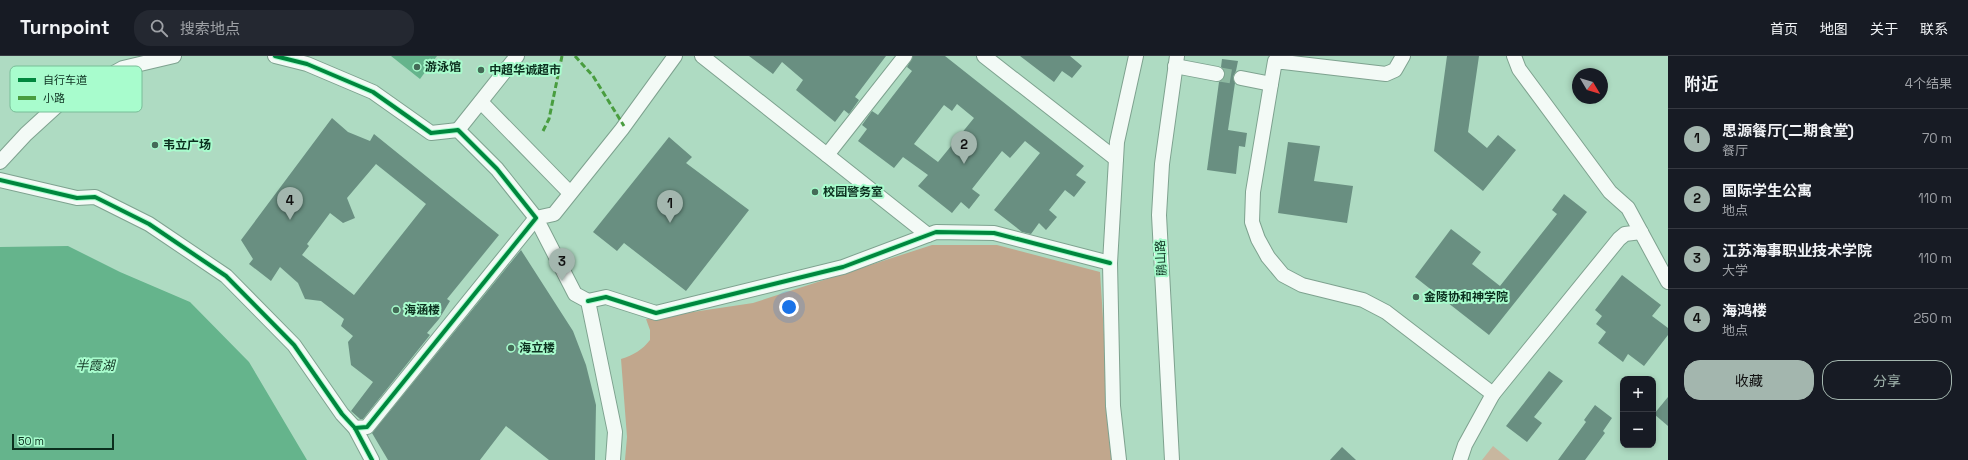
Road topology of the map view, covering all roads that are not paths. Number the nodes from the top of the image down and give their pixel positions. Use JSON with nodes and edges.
{"nodes":[{"id":1,"x":174,"y":56,"type":"edge"},
{"id":2,"x":275,"y":56,"type":"edge"},
{"id":3,"x":517,"y":56,"type":"edge"},
{"id":4,"x":675,"y":56,"type":"edge"},
{"id":5,"x":702,"y":56,"type":"edge"},
{"id":6,"x":904,"y":56,"type":"edge"},
{"id":7,"x":984,"y":56,"type":"edge"},
{"id":8,"x":1136,"y":56,"type":"edge"},
{"id":9,"x":1402,"y":56,"type":"edge"},
{"id":10,"x":1514,"y":56,"type":"edge"},
{"id":11,"x":1275,"y":59,"type":"edge"},
{"id":12,"x":1176,"y":61,"type":"edge"},
{"id":13,"x":132,"y":66,"type":"edge"},
{"id":14,"x":1217,"y":74,"type":"tunnel mouth"},
{"id":15,"x":1241,"y":78,"type":"tunnel mouth"},
{"id":16,"x":1271,"y":84,"type":"junction"},
{"id":17,"x":481,"y":102,"type":"junction"},
{"id":18,"x":50,"y":112,"type":"edge"},
{"id":19,"x":458,"y":130,"type":"junction"},
{"id":20,"x":827,"y":155,"type":"junction"},
{"id":21,"x":1116,"y":159,"type":"junction"},
{"id":22,"x":0,"y":162,"type":"edge"},
{"id":23,"x":0,"y":180,"type":"edge"},
{"id":24,"x":570,"y":193,"type":"junction"},
{"id":25,"x":536,"y":218,"type":"junction"},
{"id":26,"x":1641,"y":232,"type":"junction"},
{"id":27,"x":928,"y":235,"type":"junction"},
{"id":28,"x":1110,"y":263,"type":"junction"},
{"id":29,"x":1668,"y":282,"type":"edge"},
{"id":30,"x":588,"y":301,"type":"junction"},
{"id":31,"x":1493,"y":394,"type":"junction"},
{"id":32,"x":355,"y":428,"type":"junction"},
{"id":33,"x":372,"y":460,"type":"edge"},
{"id":34,"x":613,"y":460,"type":"edge"},
{"id":35,"x":1118,"y":460,"type":"edge"},
{"id":36,"x":1172,"y":460,"type":"edge"},
{"id":37,"x":1460,"y":460,"type":"edge"}],
"edges":[{"from":1,"to":13,"type":"street"},
{"from":2,"to":19,"type":"street"},
{"from":3,"to":17,"type":"street"},
{"from":4,"to":24,"type":"street"},
{"from":5,"to":20,"type":"street"},
{"from":6,"to":20,"type":"street"},
{"from":7,"to":21,"type":"street"},
{"from":8,"to":21,"type":"street"},
{"from":9,"to":11,"type":"street"},
{"from":10,"to":26,"type":"street"},
{"from":11,"to":16,"type":"street"},
{"from":12,"to":14,"type":"street"},
{"from":12,"to":36,"type":"street","name":"鹏山路"},
{"from":15,"to":16,"type":"street"},
{"from":16,"to":31,"type":"street"},
{"from":17,"to":19,"type":"street"},
{"from":17,"to":24,"type":"street"},
{"from":18,"to":22,"type":"street"},
{"from":19,"to":25,"type":"street"},
{"from":20,"to":27,"type":"street"},
{"from":21,"to":28,"type":"street"},
{"from":23,"to":32,"type":"street"},
{"from":24,"to":25,"type":"street"},
{"from":25,"to":30,"type":"street"},
{"from":25,"to":32,"type":"street"},
{"from":26,"to":29,"type":"street"},
{"from":26,"to":31,"type":"street"},
{"from":27,"to":28,"type":"street"},
{"from":27,"to":30,"type":"street"},
{"from":28,"to":35,"type":"street"},
{"from":30,"to":34,"type":"street"},
{"from":31,"to":37,"type":"street"},
{"from":32,"to":33,"type":"street"}]}
